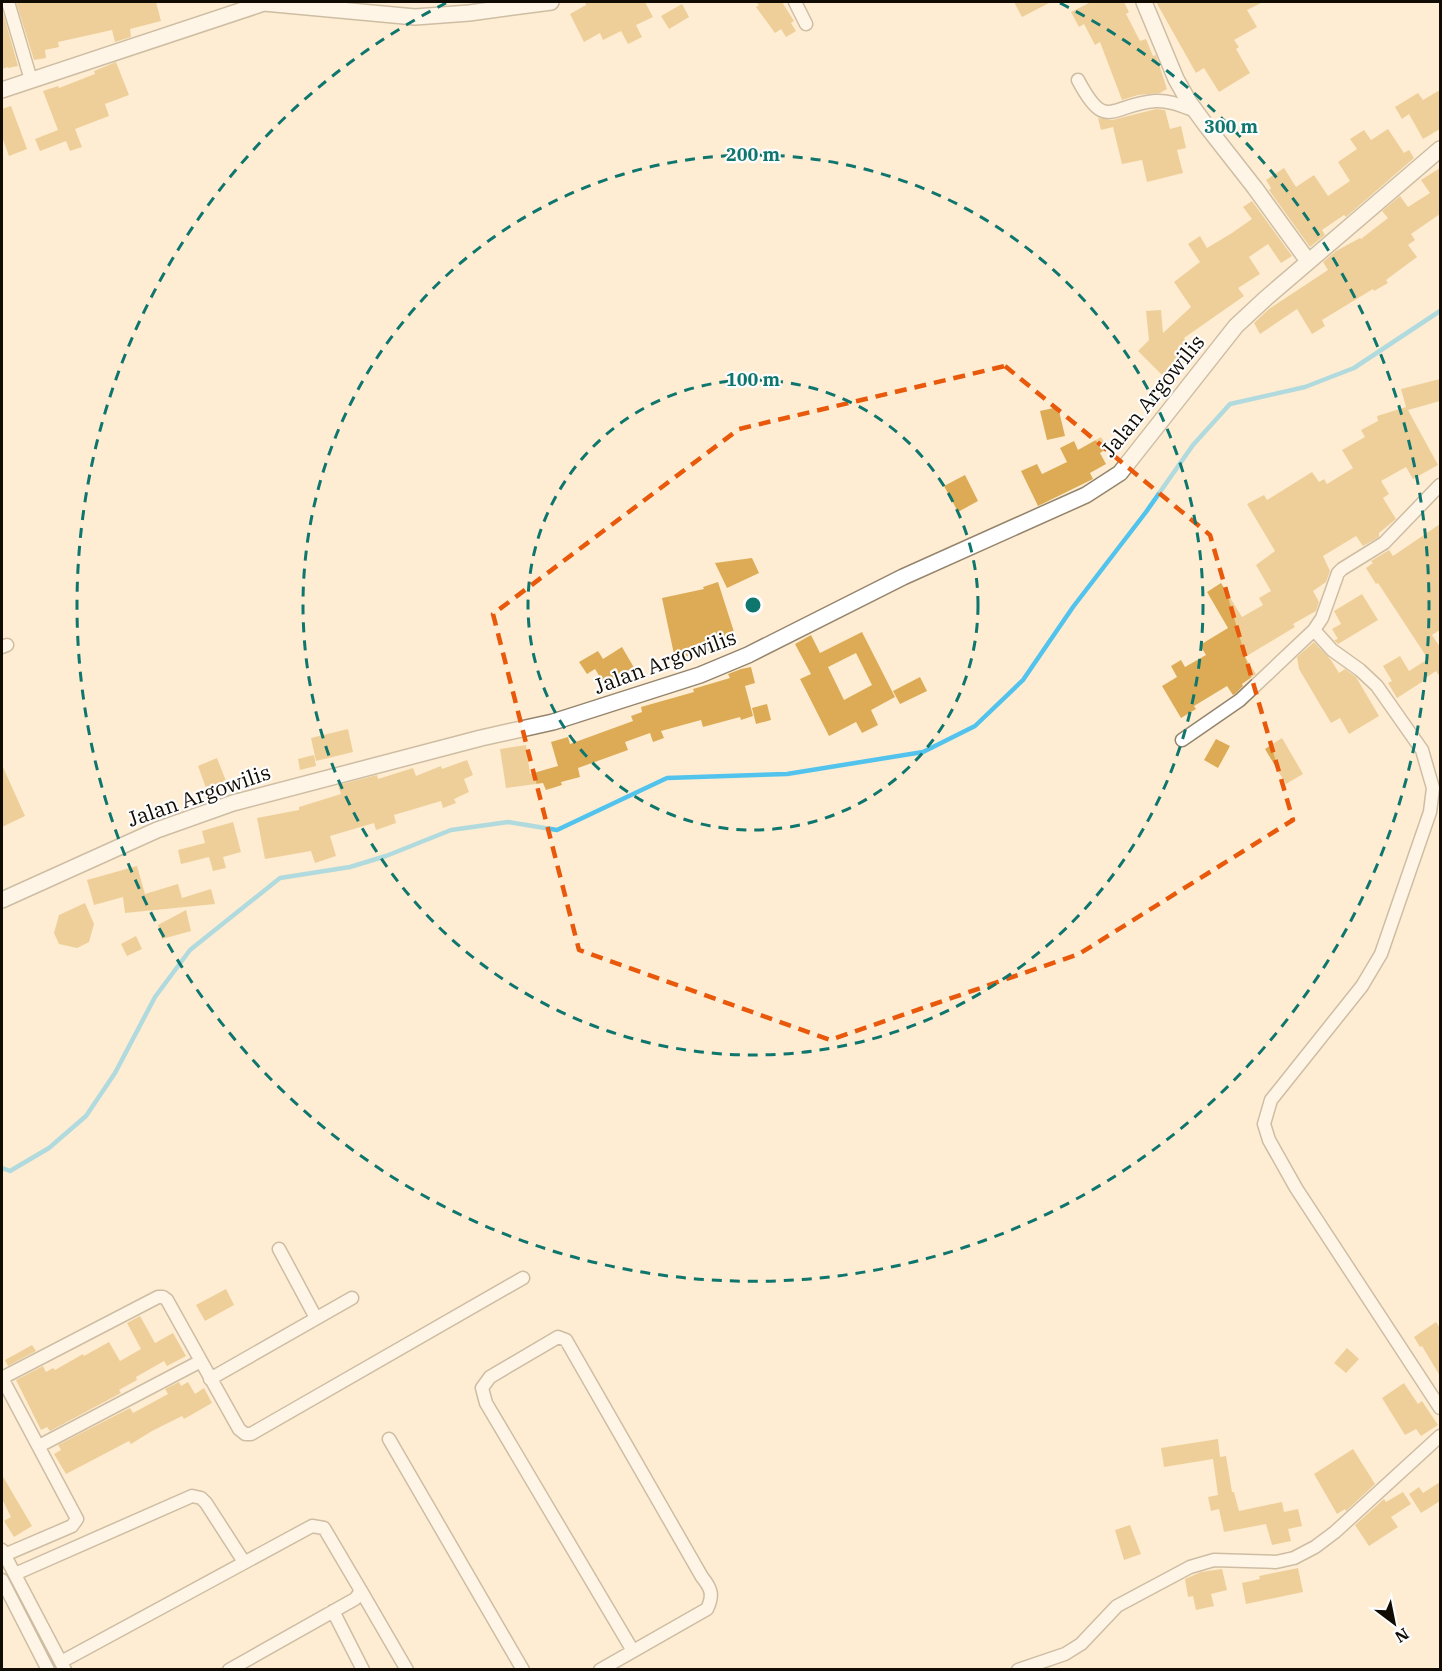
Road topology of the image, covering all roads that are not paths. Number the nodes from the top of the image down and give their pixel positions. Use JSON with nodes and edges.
{"nodes":[{"id":1,"x":8,"y":2,"type":"edge"},
{"id":2,"x":551,"y":2,"type":"edge"},
{"id":3,"x":795,"y":2,"type":"edge"},
{"id":4,"x":1144,"y":2,"type":"edge"},
{"id":5,"x":806,"y":24,"type":"dead end"},
{"id":6,"x":31,"y":80,"type":"junction"},
{"id":7,"x":1078,"y":80,"type":"dead end"},
{"id":8,"x":2,"y":90,"type":"edge"},
{"id":9,"x":1196,"y":111,"type":"junction"},
{"id":10,"x":1440,"y":149,"type":"edge"},
{"id":11,"x":1308,"y":261,"type":"junction"},
{"id":12,"x":1440,"y":485,"type":"edge"},
{"id":13,"x":1314,"y":630,"type":"junction"},
{"id":14,"x":1182,"y":740,"type":"dead end"},
{"id":15,"x":2,"y":900,"type":"edge"},
{"id":16,"x":279,"y":1249,"type":"dead end"},
{"id":17,"x":523,"y":1278,"type":"dead end"},
{"id":18,"x":352,"y":1298,"type":"dead end"},
{"id":19,"x":316,"y":1318,"type":"junction"},
{"id":20,"x":201,"y":1361,"type":"junction"},
{"id":21,"x":2,"y":1378,"type":"edge"},
{"id":22,"x":210,"y":1379,"type":"junction"},
{"id":23,"x":1440,"y":1408,"type":"edge"},
{"id":24,"x":1440,"y":1436,"type":"edge"},
{"id":25,"x":389,"y":1439,"type":"dead end"},
{"id":26,"x":39,"y":1446,"type":"junction"},
{"id":27,"x":3,"y":1554,"type":"edge"},
{"id":28,"x":244,"y":1562,"type":"junction"},
{"id":29,"x":15,"y":1574,"type":"junction"},
{"id":30,"x":2,"y":1581,"type":"edge"},
{"id":31,"x":360,"y":1589,"type":"junction"},
{"id":32,"x":333,"y":1611,"type":"junction"},
{"id":33,"x":633,"y":1651,"type":"junction"},
{"id":34,"x":63,"y":1666,"type":"edge"},
{"id":35,"x":48,"y":1670,"type":"edge"},
{"id":36,"x":229,"y":1670,"type":"edge"},
{"id":37,"x":363,"y":1670,"type":"edge"},
{"id":38,"x":407,"y":1670,"type":"edge"},
{"id":39,"x":523,"y":1670,"type":"edge"},
{"id":40,"x":600,"y":1670,"type":"edge"},
{"id":41,"x":1018,"y":1670,"type":"edge"}],
"edges":[{"from":1,"to":6,"type":"street"},
{"from":2,"to":6,"type":"street"},
{"from":3,"to":5,"type":"street"},
{"from":4,"to":9,"type":"street"},
{"from":6,"to":8,"type":"street"},
{"from":7,"to":9,"type":"street"},
{"from":9,"to":11,"type":"street"},
{"from":10,"to":11,"type":"street","name":"Jalan Argowilis"},
{"from":11,"to":15,"type":"street","name":"Jalan Argowilis"},
{"from":12,"to":13,"type":"street"},
{"from":13,"to":14,"type":"street"},
{"from":13,"to":23,"type":"street"},
{"from":16,"to":19,"type":"street"},
{"from":17,"to":22,"type":"street"},
{"from":18,"to":19,"type":"street"},
{"from":19,"to":22,"type":"street"},
{"from":20,"to":21,"type":"street"},
{"from":20,"to":22,"type":"street"},
{"from":20,"to":26,"type":"street"},
{"from":21,"to":26,"type":"street"},
{"from":24,"to":41,"type":"street"},
{"from":25,"to":39,"type":"street"},
{"from":26,"to":27,"type":"street"},
{"from":27,"to":29,"type":"street"},
{"from":28,"to":29,"type":"street"},
{"from":28,"to":31,"type":"street"},
{"from":28,"to":34,"type":"street"},
{"from":29,"to":34,"type":"street"},
{"from":30,"to":35,"type":"street"},
{"from":31,"to":32,"type":"street"},
{"from":31,"to":38,"type":"street"},
{"from":32,"to":36,"type":"street"},
{"from":32,"to":37,"type":"street"},
{"from":33,"to":33,"type":"street"},
{"from":33,"to":40,"type":"street"}]}
